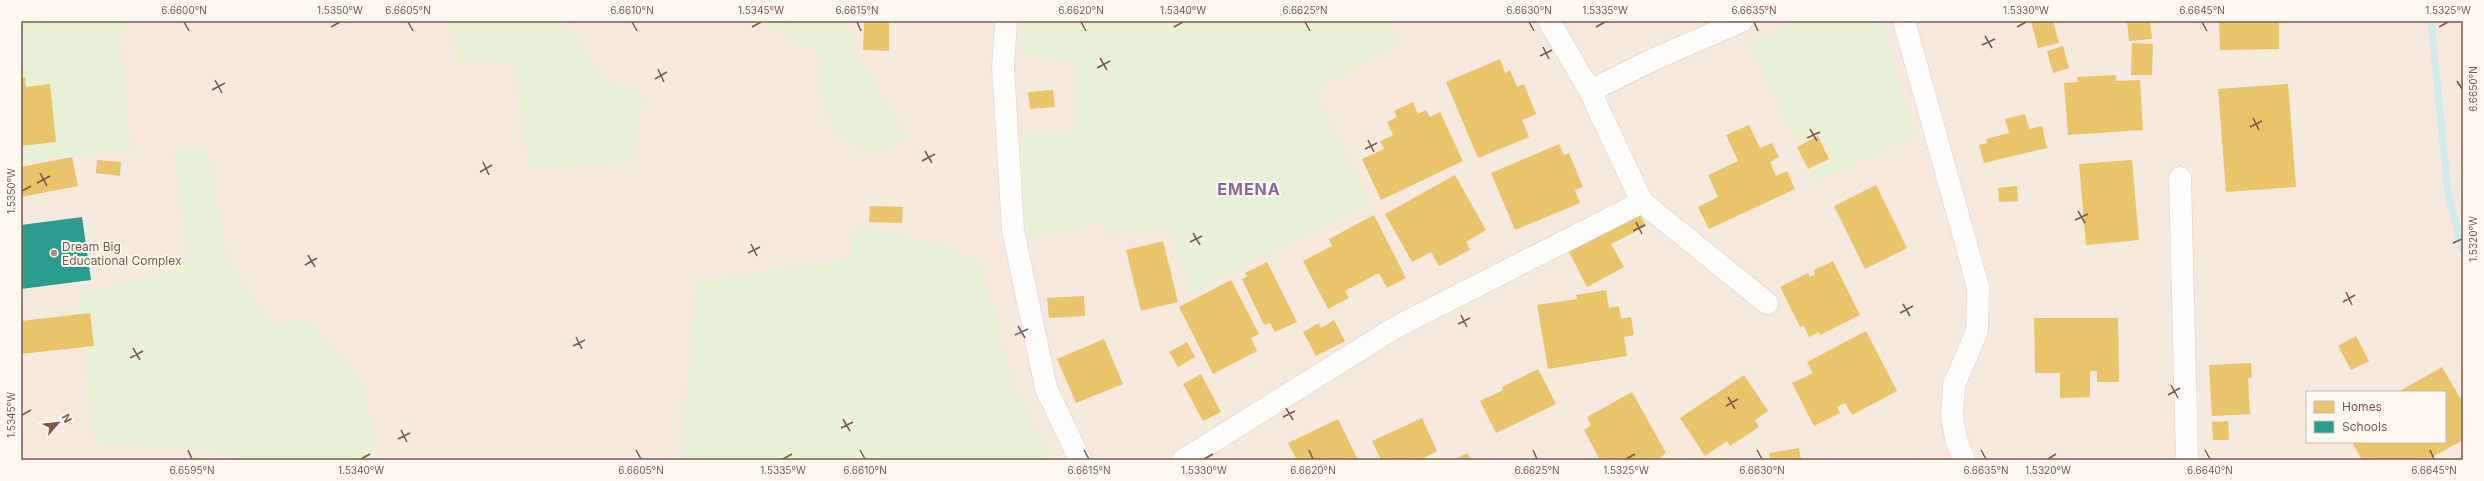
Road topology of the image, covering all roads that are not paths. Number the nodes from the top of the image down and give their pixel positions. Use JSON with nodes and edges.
{"nodes":[{"id":1,"x":1006,"y":21,"type":"edge"},
{"id":2,"x":1549,"y":21,"type":"edge"},
{"id":3,"x":1742,"y":21,"type":"edge"},
{"id":4,"x":1904,"y":21,"type":"edge"},
{"id":5,"x":1590,"y":91,"type":"junction"},
{"id":6,"x":2180,"y":178,"type":"dead end"},
{"id":7,"x":1642,"y":202,"type":"junction"},
{"id":8,"x":1767,"y":303,"type":"dead end"},
{"id":9,"x":1080,"y":460,"type":"edge"},
{"id":10,"x":1183,"y":460,"type":"edge"},
{"id":11,"x":1964,"y":460,"type":"edge"},
{"id":12,"x":2187,"y":460,"type":"edge"}],
"edges":[{"from":1,"to":9,"type":"street"},
{"from":2,"to":5,"type":"street"},
{"from":3,"to":5,"type":"street"},
{"from":4,"to":11,"type":"street"},
{"from":5,"to":7,"type":"street"},
{"from":6,"to":12,"type":"street"},
{"from":7,"to":8,"type":"street"},
{"from":7,"to":10,"type":"street"}]}
